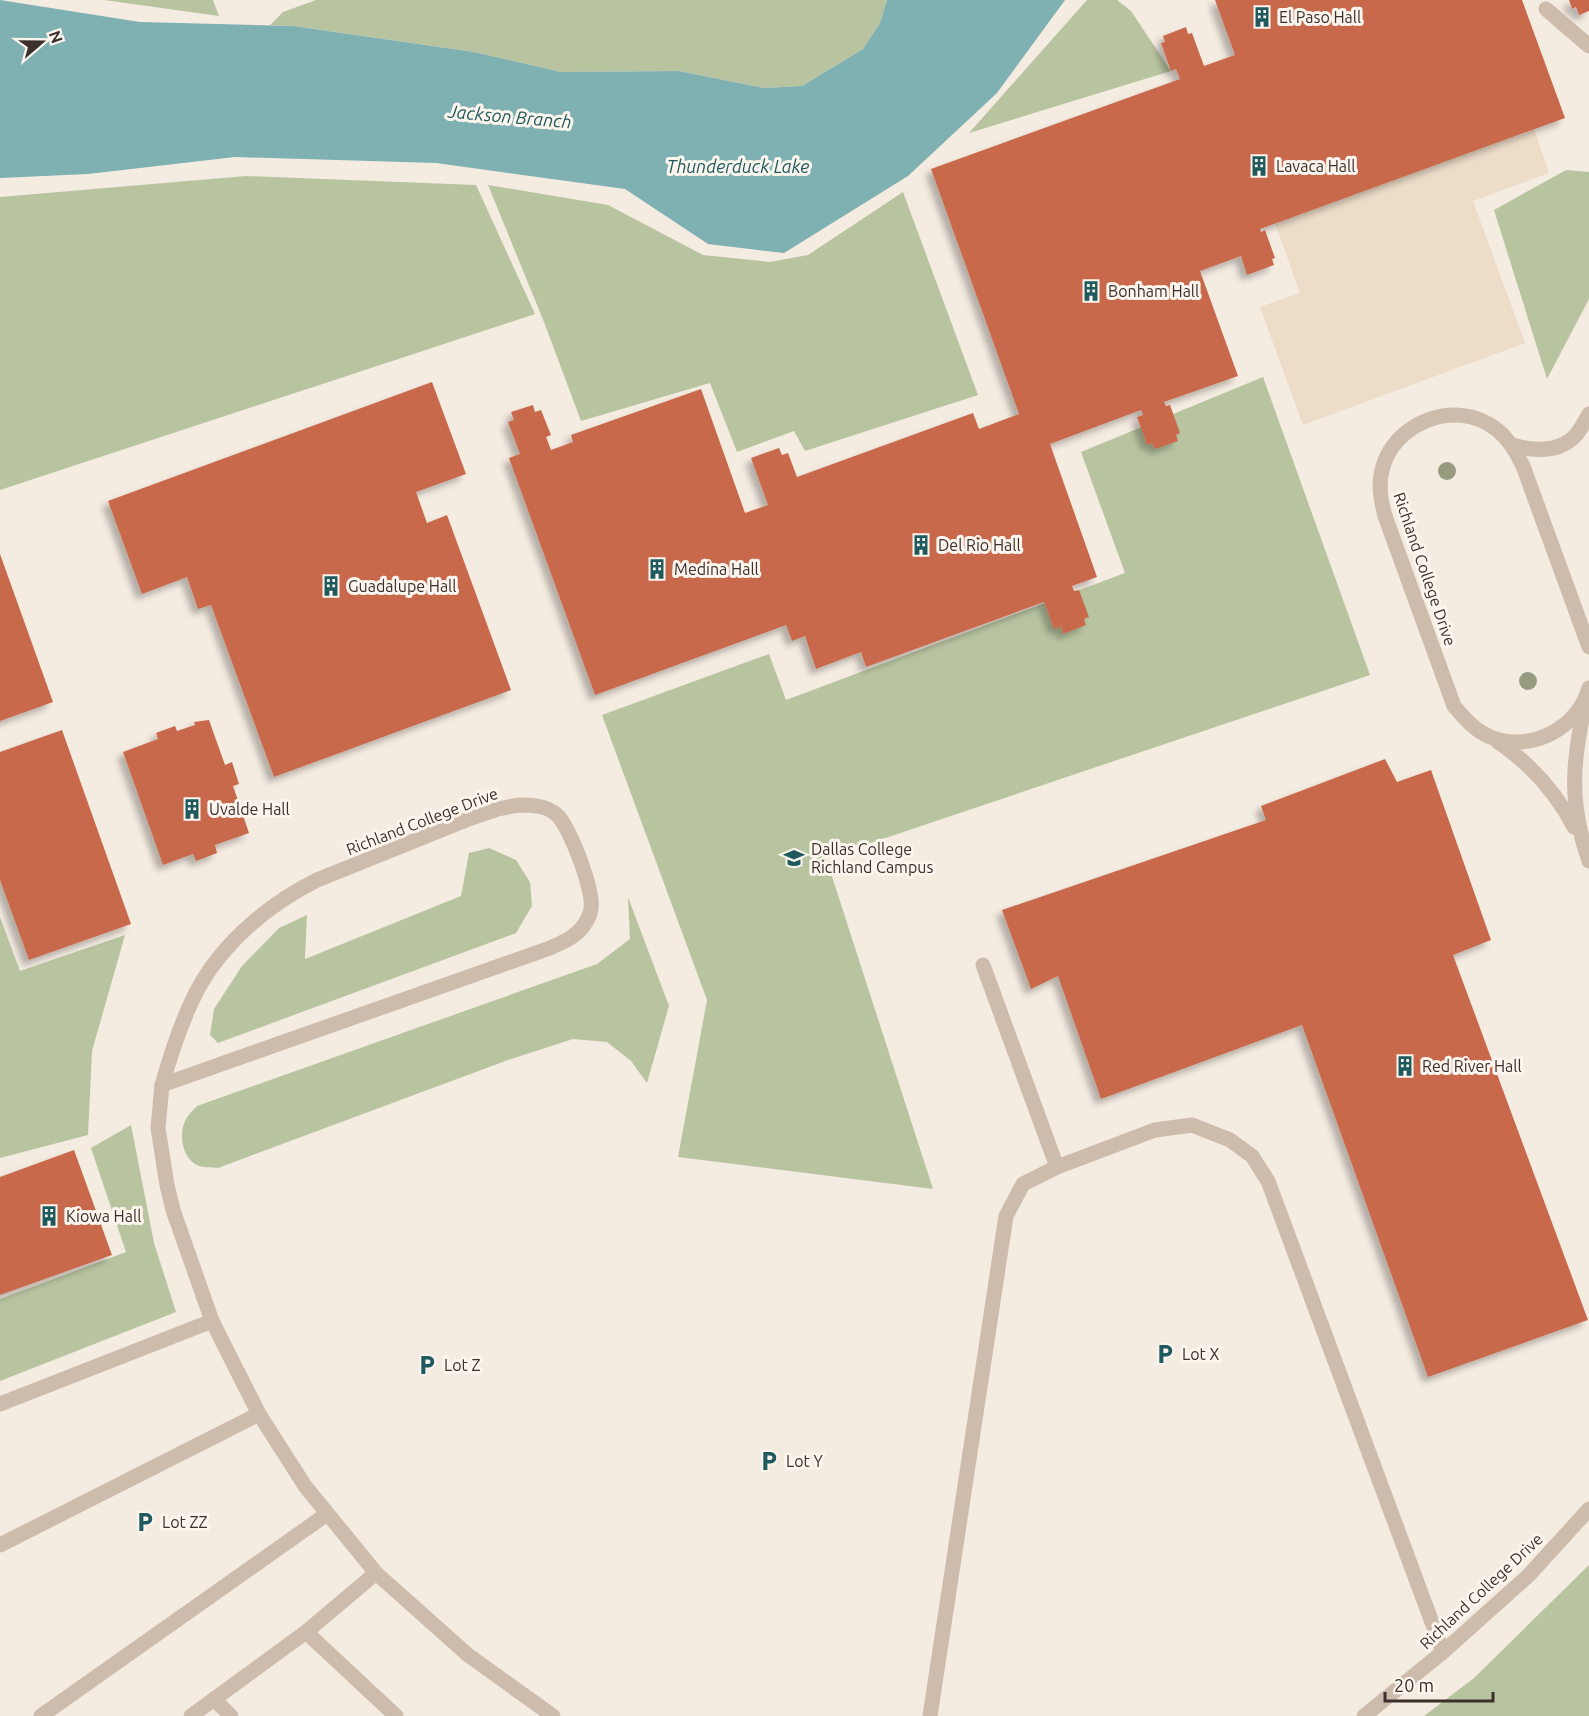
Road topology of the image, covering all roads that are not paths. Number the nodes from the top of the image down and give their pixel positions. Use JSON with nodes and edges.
{"nodes":[{"id":1,"x":1546,"y":9,"type":"dead end"},
{"id":2,"x":1589,"y":46,"type":"edge"},
{"id":3,"x":1589,"y":414,"type":"edge"},
{"id":4,"x":1512,"y":445,"type":"junction"},
{"id":5,"x":1589,"y":647,"type":"edge"},
{"id":6,"x":1588,"y":693,"type":"edge"},
{"id":7,"x":1493,"y":738,"type":"junction"},
{"id":8,"x":1587,"y":855,"type":"edge"},
{"id":9,"x":983,"y":965,"type":"dead end"},
{"id":10,"x":162,"y":1085,"type":"junction"},
{"id":11,"x":1057,"y":1167,"type":"junction"},
{"id":12,"x":212,"y":1321,"type":"junction"},
{"id":13,"x":0,"y":1404,"type":"edge"},
{"id":14,"x":259,"y":1414,"type":"junction"},
{"id":15,"x":1589,"y":1509,"type":"edge"},
{"id":16,"x":327,"y":1514,"type":"junction"},
{"id":17,"x":0,"y":1545,"type":"edge"},
{"id":18,"x":376,"y":1573,"type":"junction"},
{"id":19,"x":306,"y":1632,"type":"junction"},
{"id":20,"x":1443,"y":1652,"type":"junction"},
{"id":21,"x":214,"y":1699,"type":"junction"},
{"id":22,"x":41,"y":1716,"type":"edge"},
{"id":23,"x":191,"y":1716,"type":"edge"},
{"id":24,"x":231,"y":1716,"type":"edge"},
{"id":25,"x":396,"y":1716,"type":"edge"},
{"id":26,"x":553,"y":1716,"type":"edge"},
{"id":27,"x":930,"y":1716,"type":"edge"},
{"id":28,"x":1364,"y":1716,"type":"edge"}],
"edges":[{"from":1,"to":2,"type":"street"},
{"from":3,"to":4,"type":"street"},
{"from":4,"to":5,"type":"street","name":"Richland College Drive"},
{"from":4,"to":7,"type":"street","name":"Richland College Drive"},
{"from":6,"to":7,"type":"street","name":"Richland College Drive"},
{"from":6,"to":8,"type":"street"},
{"from":7,"to":8,"type":"street"},
{"from":9,"to":11,"type":"street"},
{"from":10,"to":10,"type":"street","name":"Richland College Drive"},
{"from":10,"to":12,"type":"street","name":"Richland College Drive"},
{"from":11,"to":20,"type":"street"},
{"from":11,"to":27,"type":"street"},
{"from":12,"to":13,"type":"street"},
{"from":12,"to":14,"type":"street","name":"Richland College Drive"},
{"from":14,"to":16,"type":"street","name":"Richland College Drive"},
{"from":14,"to":17,"type":"street"},
{"from":15,"to":20,"type":"street","name":"Richland College Drive"},
{"from":16,"to":18,"type":"street","name":"Richland College Drive"},
{"from":16,"to":22,"type":"street"},
{"from":18,"to":19,"type":"street"},
{"from":18,"to":26,"type":"street","name":"Richland College Drive"},
{"from":19,"to":21,"type":"street"},
{"from":19,"to":25,"type":"street"},
{"from":20,"to":28,"type":"street","name":"Richland College Drive"},
{"from":21,"to":23,"type":"street"},
{"from":21,"to":24,"type":"street"}]}
